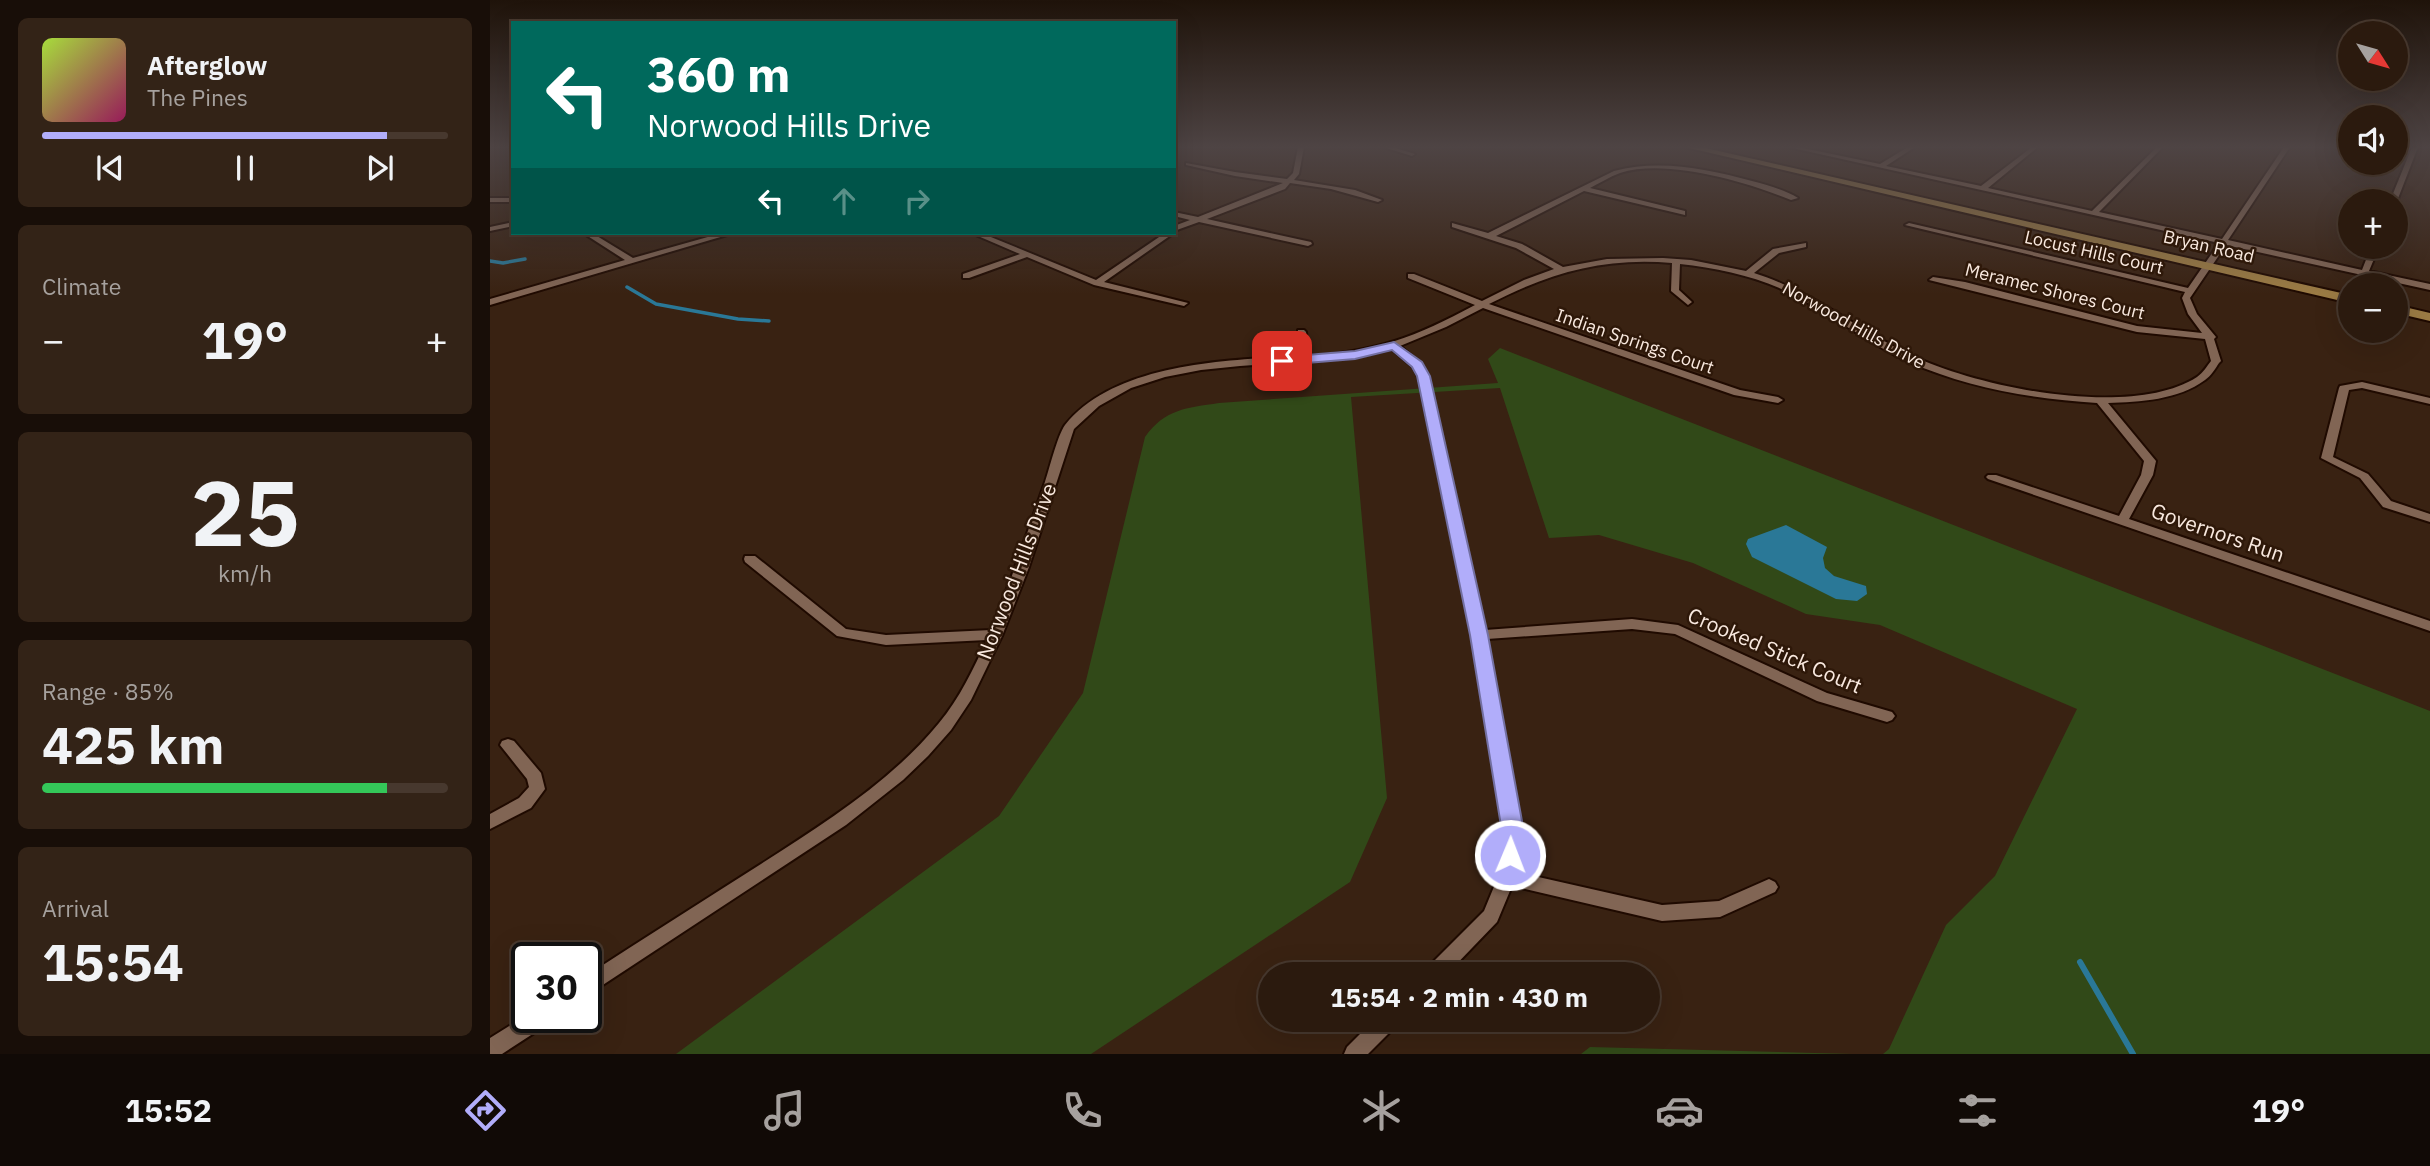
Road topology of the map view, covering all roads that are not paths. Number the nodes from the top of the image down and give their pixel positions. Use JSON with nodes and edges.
{"nodes":[{"id":1,"x":1260,"y":196,"type":"edge"},
{"id":2,"x":1366,"y":196,"type":"edge"},
{"id":3,"x":1566,"y":196,"type":"edge"},
{"id":4,"x":1615,"y":196,"type":"edge"},
{"id":5,"x":1787,"y":196,"type":"edge"},
{"id":6,"x":1906,"y":196,"type":"edge"},
{"id":7,"x":2016,"y":196,"type":"edge"},
{"id":8,"x":2111,"y":196,"type":"edge"},
{"id":9,"x":2254,"y":196,"type":"edge"},
{"id":10,"x":511,"y":197,"type":"edge"},
{"id":11,"x":1794,"y":198,"type":"dead end"},
{"id":12,"x":494,"y":200,"type":"edge"},
{"id":13,"x":1378,"y":200,"type":"dead end"},
{"id":14,"x":1682,"y":213,"type":"dead end"},
{"id":15,"x":2094,"y":213,"type":"junction"},
{"id":16,"x":1176,"y":214,"type":"edge"},
{"id":17,"x":1196,"y":219,"type":"junction"},
{"id":18,"x":511,"y":224,"type":"edge"},
{"id":19,"x":1455,"y":225,"type":"dead end"},
{"id":20,"x":1909,"y":225,"type":"dead end"},
{"id":21,"x":1176,"y":228,"type":"edge"},
{"id":22,"x":490,"y":229,"type":"edge"},
{"id":23,"x":590,"y":235,"type":"edge"},
{"id":24,"x":723,"y":235,"type":"edge"},
{"id":25,"x":980,"y":235,"type":"edge"},
{"id":26,"x":1167,"y":235,"type":"edge"},
{"id":27,"x":1491,"y":235,"type":"junction"},
{"id":28,"x":2224,"y":242,"type":"junction"},
{"id":29,"x":1308,"y":244,"type":"dead end"},
{"id":30,"x":1803,"y":245,"type":"dead end"},
{"id":31,"x":1028,"y":254,"type":"junction"},
{"id":32,"x":2370,"y":259,"type":"edge"},
{"id":33,"x":632,"y":261,"type":"junction"},
{"id":34,"x":1676,"y":261,"type":"junction"},
{"id":35,"x":2207,"y":266,"type":"junction"},
{"id":36,"x":1560,"y":269,"type":"junction"},
{"id":37,"x":2365,"y":272,"type":"junction"},
{"id":38,"x":1747,"y":274,"type":"junction"},
{"id":39,"x":966,"y":276,"type":"dead end"},
{"id":40,"x":1411,"y":276,"type":"dead end"},
{"id":41,"x":1933,"y":280,"type":"dead end"},
{"id":42,"x":1097,"y":282,"type":"junction"},
{"id":43,"x":2430,"y":286,"type":"edge"},
{"id":44,"x":2190,"y":291,"type":"junction"},
{"id":45,"x":2338,"y":296,"type":"edge"},
{"id":46,"x":490,"y":302,"type":"edge"},
{"id":47,"x":1688,"y":302,"type":"dead end"},
{"id":48,"x":1184,"y":303,"type":"dead end"},
{"id":49,"x":1483,"y":305,"type":"junction"},
{"id":50,"x":2408,"y":312,"type":"edge"},
{"id":51,"x":2430,"y":317,"type":"edge"},
{"id":52,"x":1301,"y":332,"type":"dead end"},
{"id":53,"x":2211,"y":337,"type":"junction"},
{"id":54,"x":1394,"y":346,"type":"junction"},
{"id":55,"x":1304,"y":359,"type":"junction"},
{"id":56,"x":2430,"y":398,"type":"edge"},
{"id":57,"x":1778,"y":400,"type":"dead end"},
{"id":58,"x":2100,"y":400,"type":"junction"},
{"id":59,"x":1992,"y":477,"type":"dead end"},
{"id":60,"x":2430,"y":518,"type":"edge"},
{"id":61,"x":2123,"y":519,"type":"junction"},
{"id":62,"x":750,"y":559,"type":"dead end"},
{"id":63,"x":2430,"y":626,"type":"edge"},
{"id":64,"x":995,"y":635,"type":"junction"},
{"id":65,"x":1479,"y":635,"type":"junction"},
{"id":66,"x":1887,"y":716,"type":"dead end"},
{"id":67,"x":508,"y":745,"type":"dead end"},
{"id":68,"x":490,"y":822,"type":"edge"},
{"id":69,"x":1507,"y":877,"type":"junction"},
{"id":70,"x":1769,"y":887,"type":"dead end"},
{"id":71,"x":1446,"y":962,"type":"edge"},
{"id":72,"x":602,"y":977,"type":"edge"},
{"id":73,"x":1376,"y":1032,"type":"edge"},
{"id":74,"x":516,"y":1033,"type":"edge"},
{"id":75,"x":490,"y":1050,"type":"edge"},
{"id":76,"x":1354,"y":1054,"type":"edge"}],
"edges":[{"from":1,"to":17,"type":"street"},
{"from":2,"to":13,"type":"street"},
{"from":3,"to":27,"type":"street"},
{"from":4,"to":14,"type":"street"},
{"from":5,"to":11,"type":"street"},
{"from":6,"to":35,"type":"main road","name":"Bryan Road"},
{"from":7,"to":15,"type":"street"},
{"from":8,"to":15,"type":"street"},
{"from":9,"to":28,"type":"street"},
{"from":10,"to":12,"type":"street"},
{"from":15,"to":28,"type":"street"},
{"from":16,"to":17,"type":"street"},
{"from":17,"to":21,"type":"street"},
{"from":17,"to":29,"type":"street"},
{"from":18,"to":22,"type":"street"},
{"from":19,"to":27,"type":"street"},
{"from":20,"to":44,"type":"street","name":"Locust Hills Court"},
{"from":23,"to":33,"type":"street"},
{"from":24,"to":33,"type":"street"},
{"from":25,"to":31,"type":"street"},
{"from":26,"to":42,"type":"street"},
{"from":27,"to":36,"type":"street"},
{"from":28,"to":35,"type":"street"},
{"from":28,"to":37,"type":"street"},
{"from":30,"to":38,"type":"street"},
{"from":31,"to":39,"type":"street"},
{"from":31,"to":42,"type":"street"},
{"from":32,"to":37,"type":"street"},
{"from":33,"to":46,"type":"street"},
{"from":34,"to":36,"type":"street","name":"Norwood Hills Drive"},
{"from":34,"to":38,"type":"street","name":"Norwood Hills Drive"},
{"from":34,"to":47,"type":"street"},
{"from":35,"to":44,"type":"street"},
{"from":35,"to":45,"type":"main road","name":"Bryan Road"},
{"from":36,"to":49,"type":"street","name":"Norwood Hills Drive"},
{"from":37,"to":43,"type":"street"},
{"from":38,"to":58,"type":"street","name":"Norwood Hills Drive"},
{"from":40,"to":49,"type":"street","name":"Indian Springs Court"},
{"from":41,"to":53,"type":"street","name":"Meramec Shores Court"},
{"from":42,"to":48,"type":"street"},
{"from":44,"to":53,"type":"street"},
{"from":49,"to":54,"type":"street","name":"Norwood Hills Drive"},
{"from":49,"to":57,"type":"street","name":"Indian Springs Court"},
{"from":50,"to":51,"type":"main road"},
{"from":52,"to":55,"type":"street"},
{"from":53,"to":58,"type":"street","name":"Norwood Hills Drive"},
{"from":54,"to":55,"type":"street","name":"Norwood Hills Drive"},
{"from":54,"to":65,"type":"street"},
{"from":55,"to":64,"type":"street","name":"Norwood Hills Drive"},
{"from":56,"to":60,"type":"street"},
{"from":58,"to":61,"type":"street"},
{"from":59,"to":61,"type":"street","name":"Governors Run"},
{"from":61,"to":63,"type":"street","name":"Governors Run"},
{"from":62,"to":64,"type":"street"},
{"from":64,"to":72,"type":"street","name":"Norwood Hills Drive"},
{"from":65,"to":66,"type":"street","name":"Crooked Stick Court"},
{"from":65,"to":69,"type":"street"},
{"from":67,"to":68,"type":"street"},
{"from":69,"to":70,"type":"street"},
{"from":69,"to":71,"type":"street"},
{"from":73,"to":76,"type":"street"},
{"from":74,"to":75,"type":"street"}]}
